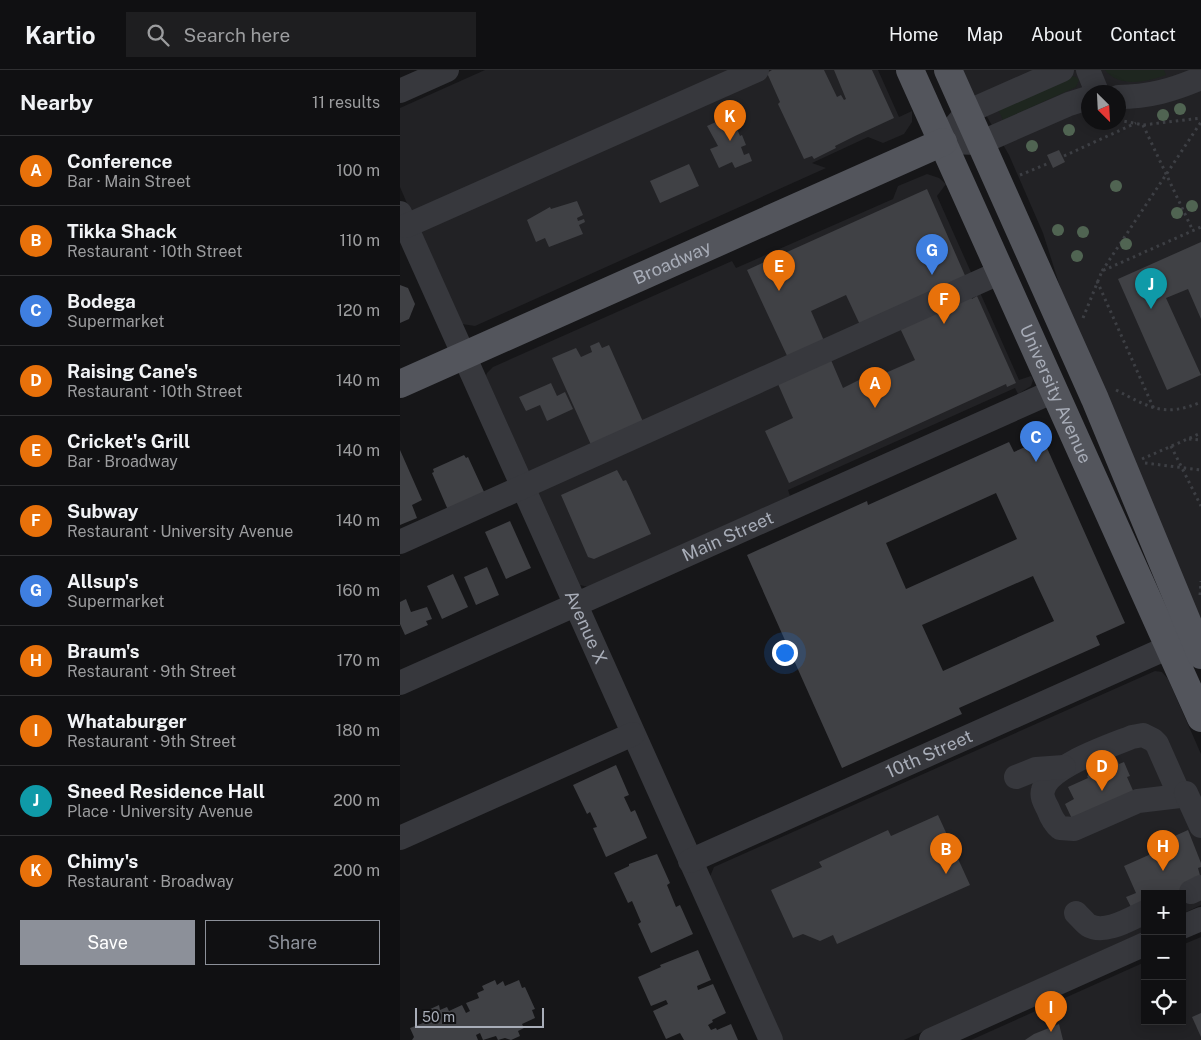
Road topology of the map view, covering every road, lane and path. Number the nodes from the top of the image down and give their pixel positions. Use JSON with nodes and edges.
{"nodes":[{"id":1,"x":447,"y":70,"type":"edge"},
{"id":2,"x":756,"y":70,"type":"edge"},
{"id":3,"x":910,"y":70,"type":"edge"},
{"id":4,"x":948,"y":70,"type":"edge"},
{"id":5,"x":1062,"y":70,"type":"edge"},
{"id":6,"x":1088,"y":70,"type":"edge"},
{"id":7,"x":1201,"y":78,"type":"edge"},
{"id":8,"x":1095,"y":85,"type":"edge"},
{"id":9,"x":400,"y":91,"type":"edge"},
{"id":10,"x":1126,"y":96,"type":"edge"},
{"id":11,"x":1081,"y":100,"type":"edge"},
{"id":12,"x":967,"y":112,"type":"junction"},
{"id":13,"x":1201,"y":118,"type":"edge"},
{"id":14,"x":1126,"y":121,"type":"edge"},
{"id":15,"x":1201,"y":122,"type":"edge"},
{"id":16,"x":1136,"y":123,"type":"junction"},
{"id":17,"x":1143,"y":125,"type":"junction"},
{"id":18,"x":943,"y":142,"type":"junction"},
{"id":19,"x":980,"y":143,"type":"junction"},
{"id":20,"x":1064,"y":156,"type":"dead end"},
{"id":21,"x":1049,"y":163,"type":"dead end"},
{"id":22,"x":1016,"y":167,"type":"dead end"},
{"id":23,"x":1167,"y":173,"type":"junction"},
{"id":24,"x":1020,"y":176,"type":"junction"},
{"id":25,"x":1024,"y":184,"type":"dead end"},
{"id":26,"x":403,"y":220,"type":"edge"},
{"id":27,"x":1201,"y":227,"type":"edge"},
{"id":28,"x":1193,"y":231,"type":"junction"},
{"id":29,"x":1102,"y":271,"type":"junction"},
{"id":30,"x":1001,"y":272,"type":"junction"},
{"id":31,"x":1097,"y":281,"type":"junction"},
{"id":32,"x":1082,"y":320,"type":"dead end"},
{"id":33,"x":464,"y":356,"type":"junction"},
{"id":34,"x":400,"y":384,"type":"edge"},
{"id":35,"x":1112,"y":388,"type":"dead end"},
{"id":36,"x":1054,"y":391,"type":"junction"},
{"id":37,"x":1201,"y":402,"type":"edge"},
{"id":38,"x":1154,"y":409,"type":"junction"},
{"id":39,"x":1201,"y":433,"type":"edge"},
{"id":40,"x":1187,"y":439,"type":"junction"},
{"id":41,"x":1201,"y":440,"type":"edge"},
{"id":42,"x":1171,"y":446,"type":"junction"},
{"id":43,"x":1182,"y":468,"type":"junction"},
{"id":44,"x":1201,"y":470,"type":"edge"},
{"id":45,"x":523,"y":488,"type":"junction"},
{"id":46,"x":1201,"y":506,"type":"edge"},
{"id":47,"x":400,"y":542,"type":"edge"},
{"id":48,"x":575,"y":604,"type":"junction"},
{"id":49,"x":1169,"y":647,"type":"junction"},
{"id":50,"x":1201,"y":655,"type":"edge"},
{"id":51,"x":400,"y":683,"type":"edge"},
{"id":52,"x":1201,"y":718,"type":"edge"},
{"id":53,"x":633,"y":734,"type":"junction"},
{"id":54,"x":1064,"y":767,"type":"junction"},
{"id":55,"x":1016,"y":777,"type":"dead end"},
{"id":56,"x":1186,"y":793,"type":"dead end"},
{"id":57,"x":1201,"y":826,"type":"edge"},
{"id":58,"x":400,"y":838,"type":"edge"},
{"id":59,"x":690,"y":861,"type":"junction"},
{"id":60,"x":1076,"y":913,"type":"dead end"},
{"id":61,"x":1141,"y":914,"type":"edge"},
{"id":62,"x":1201,"y":919,"type":"edge"},
{"id":63,"x":1186,"y":925,"type":"edge"},
{"id":64,"x":1141,"y":946,"type":"edge"},
{"id":65,"x":771,"y":1040,"type":"edge"},
{"id":66,"x":931,"y":1040,"type":"edge"}],
"edges":[{"from":1,"to":9,"type":"street"},
{"from":2,"to":26,"type":"street"},
{"from":3,"to":18,"type":"main road","name":"University Avenue"},
{"from":4,"to":12,"type":"main road","name":"University Avenue"},
{"from":5,"to":12,"type":"street","name":"Broadway"},
{"from":6,"to":8,"type":"street"},
{"from":7,"to":10,"type":"street"},
{"from":11,"to":19,"type":"street","name":"Broadway"},
{"from":12,"to":18,"type":"street","name":"Broadway"},
{"from":12,"to":19,"type":"main road","name":"University Avenue"},
{"from":13,"to":17,"type":"path"},
{"from":14,"to":16,"type":"path"},
{"from":15,"to":23,"type":"path"},
{"from":16,"to":17,"type":"path"},
{"from":16,"to":20,"type":"path"},
{"from":17,"to":23,"type":"path"},
{"from":18,"to":19,"type":"street","name":"Broadway"},
{"from":18,"to":30,"type":"main road","name":"University Avenue"},
{"from":18,"to":33,"type":"main road","name":"Broadway"},
{"from":19,"to":50,"type":"main road","name":"University Avenue"},
{"from":21,"to":24,"type":"path"},
{"from":22,"to":24,"type":"path"},
{"from":23,"to":28,"type":"path"},
{"from":23,"to":29,"type":"path"},
{"from":24,"to":25,"type":"path"},
{"from":26,"to":33,"type":"street","name":"Avenue X"},
{"from":27,"to":28,"type":"path"},
{"from":28,"to":29,"type":"path"},
{"from":29,"to":31,"type":"path"},
{"from":30,"to":36,"type":"main road","name":"University Avenue"},
{"from":30,"to":45,"type":"street"},
{"from":31,"to":32,"type":"path"},
{"from":31,"to":38,"type":"path"},
{"from":33,"to":34,"type":"main road","name":"Broadway"},
{"from":33,"to":45,"type":"street","name":"Avenue X"},
{"from":35,"to":38,"type":"path"},
{"from":36,"to":48,"type":"street","name":"Main Street"},
{"from":36,"to":49,"type":"main road","name":"University Avenue"},
{"from":37,"to":38,"type":"path"},
{"from":39,"to":40,"type":"path"},
{"from":40,"to":41,"type":"path"},
{"from":40,"to":42,"type":"path"},
{"from":42,"to":43,"type":"path"},
{"from":42,"to":43,"type":"path"},
{"from":43,"to":44,"type":"path"},
{"from":43,"to":46,"type":"path"},
{"from":45,"to":47,"type":"street"},
{"from":45,"to":48,"type":"street","name":"Avenue X"},
{"from":48,"to":51,"type":"street","name":"Main Street"},
{"from":48,"to":53,"type":"street","name":"Avenue X"},
{"from":49,"to":52,"type":"main road","name":"University Avenue"},
{"from":49,"to":59,"type":"street","name":"10th Street"},
{"from":53,"to":58,"type":"street"},
{"from":53,"to":59,"type":"street","name":"Avenue X"},
{"from":54,"to":54,"type":"street"},
{"from":54,"to":55,"type":"street"},
{"from":56,"to":57,"type":"street"},
{"from":59,"to":65,"type":"street","name":"Avenue X"},
{"from":60,"to":61,"type":"street"},
{"from":62,"to":63,"type":"street"},
{"from":64,"to":66,"type":"street"}]}
